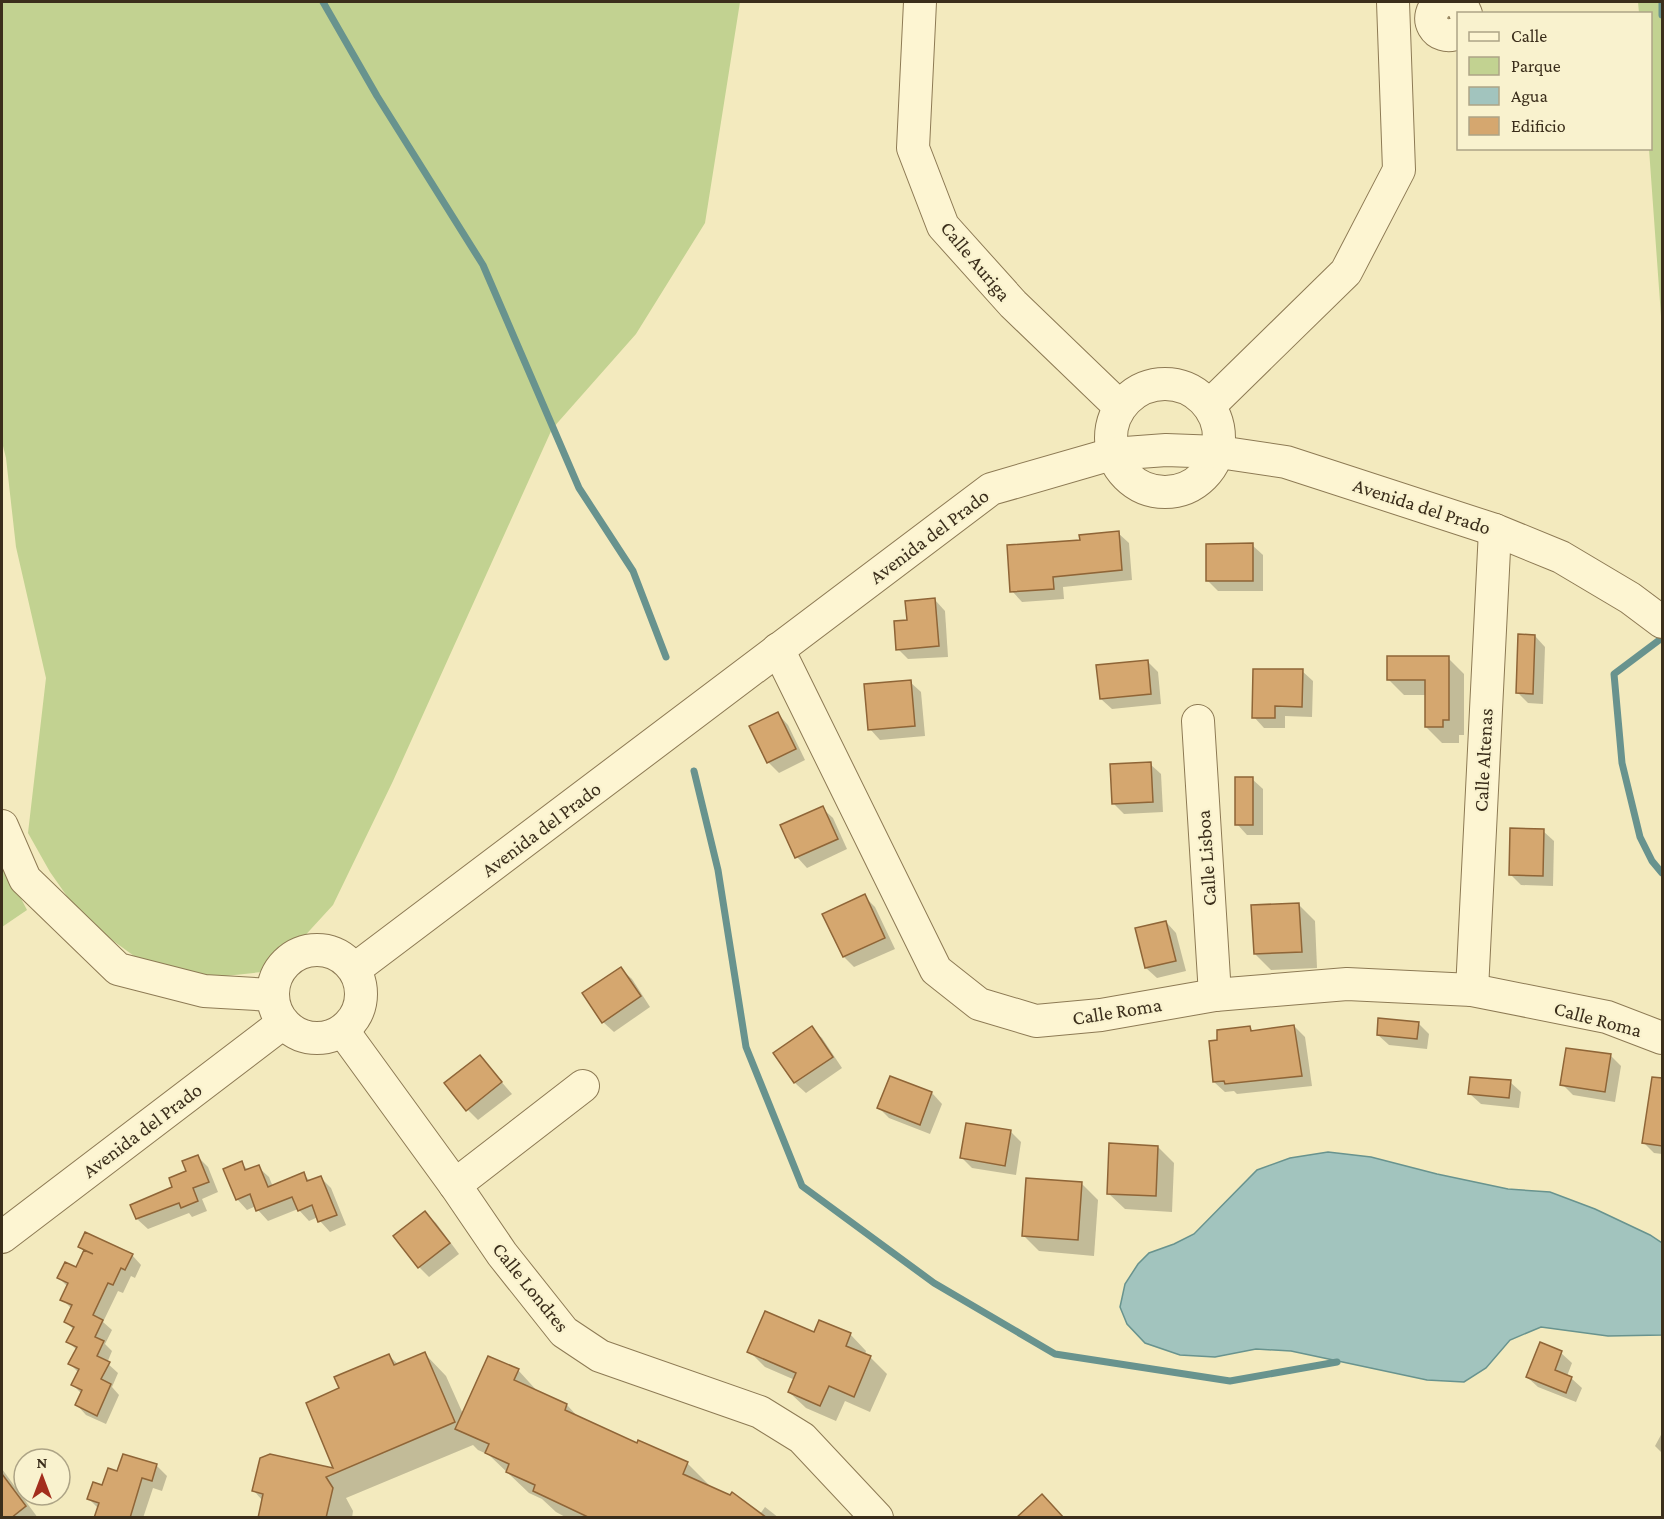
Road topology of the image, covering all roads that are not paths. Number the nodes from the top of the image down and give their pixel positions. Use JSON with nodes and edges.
{"nodes":[{"id":1,"x":920,"y":2,"type":"edge"},
{"id":2,"x":1393,"y":2,"type":"edge"},
{"id":3,"x":1441,"y":2,"type":"edge"},
{"id":4,"x":1457,"y":33,"type":"edge"},
{"id":5,"x":1209,"y":406,"type":"junction"},
{"id":6,"x":1120,"y":407,"type":"junction"},
{"id":7,"x":1219,"y":452,"type":"junction"},
{"id":8,"x":1112,"y":454,"type":"junction"},
{"id":9,"x":1495,"y":530,"type":"junction"},
{"id":10,"x":1662,"y":622,"type":"edge"},
{"id":11,"x":778,"y":649,"type":"junction"},
{"id":12,"x":1198,"y":721,"type":"dead end"},
{"id":13,"x":2,"y":826,"type":"edge"},
{"id":14,"x":355,"y":969,"type":"junction"},
{"id":15,"x":1472,"y":990,"type":"junction"},
{"id":16,"x":1215,"y":994,"type":"junction"},
{"id":17,"x":277,"y":1009,"type":"junction"},
{"id":18,"x":343,"y":1030,"type":"junction"},
{"id":19,"x":1662,"y":1038,"type":"edge"},
{"id":20,"x":583,"y":1086,"type":"dead end"},
{"id":21,"x":455,"y":1185,"type":"junction"},
{"id":22,"x":2,"y":1237,"type":"edge"},
{"id":23,"x":877,"y":1518,"type":"edge"}],
"edges":[{"from":1,"to":6,"type":"street","name":"Calle Auriga"},
{"from":2,"to":5,"type":"street"},
{"from":3,"to":4,"type":"street"},
{"from":5,"to":6,"type":"street"},
{"from":5,"to":7,"type":"street"},
{"from":6,"to":8,"type":"street"},
{"from":7,"to":8,"type":"street","name":"Avenida del Prado"},
{"from":7,"to":8,"type":"street"},
{"from":7,"to":9,"type":"street","name":"Avenida del Prado"},
{"from":8,"to":11,"type":"street","name":"Avenida del Prado"},
{"from":9,"to":10,"type":"street","name":"Avenida del Prado"},
{"from":9,"to":15,"type":"street","name":"Calle Altenas"},
{"from":11,"to":14,"type":"street","name":"Avenida del Prado"},
{"from":11,"to":16,"type":"street","name":"Calle Roma"},
{"from":12,"to":16,"type":"street","name":"Calle Lisboa"},
{"from":13,"to":17,"type":"street"},
{"from":14,"to":17,"type":"street"},
{"from":14,"to":18,"type":"street"},
{"from":15,"to":16,"type":"street","name":"Calle Roma"},
{"from":15,"to":19,"type":"street","name":"Calle Roma"},
{"from":17,"to":18,"type":"street"},
{"from":17,"to":22,"type":"street","name":"Avenida del Prado"},
{"from":18,"to":21,"type":"street","name":"Calle Londres"},
{"from":20,"to":21,"type":"street"},
{"from":21,"to":23,"type":"street","name":"Calle Londres"}]}
